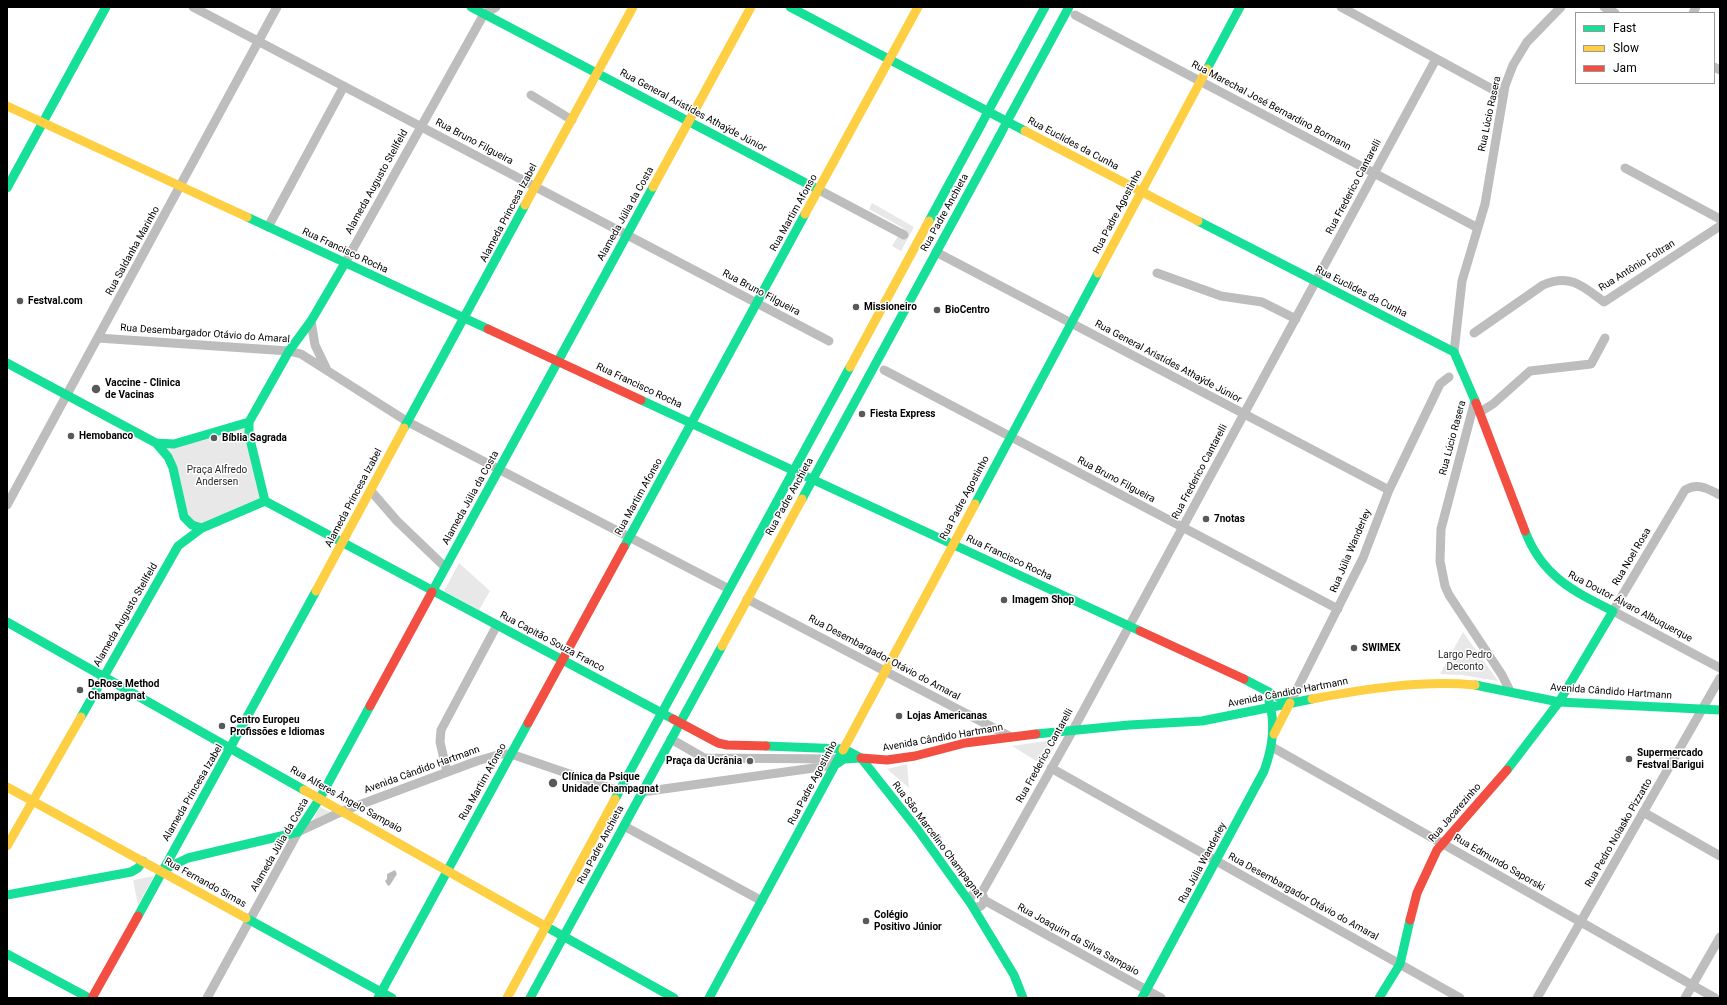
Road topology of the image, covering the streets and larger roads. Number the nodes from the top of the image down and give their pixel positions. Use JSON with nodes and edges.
{"nodes":[{"id":1,"x":106,"y":7,"type":"edge"},
{"id":2,"x":193,"y":7,"type":"edge"},
{"id":3,"x":277,"y":7,"type":"edge"},
{"id":4,"x":471,"y":7,"type":"edge"},
{"id":5,"x":496,"y":7,"type":"edge"},
{"id":6,"x":633,"y":7,"type":"edge"},
{"id":7,"x":751,"y":7,"type":"edge"},
{"id":8,"x":790,"y":7,"type":"edge"},
{"id":9,"x":918,"y":7,"type":"edge"},
{"id":10,"x":1045,"y":7,"type":"edge"},
{"id":11,"x":1069,"y":7,"type":"edge"},
{"id":12,"x":1240,"y":7,"type":"edge"},
{"id":13,"x":1341,"y":7,"type":"edge"},
{"id":14,"x":1561,"y":7,"type":"edge"},
{"id":15,"x":1604,"y":7,"type":"edge"},
{"id":16,"x":484,"y":10,"type":"edge"},
{"id":17,"x":1613,"y":12,"type":"edge"},
{"id":18,"x":1075,"y":15,"type":"dead end"},
{"id":19,"x":259,"y":42,"type":"junction"},
{"id":20,"x":1436,"y":59,"type":"junction"},
{"id":21,"x":890,"y":60,"type":"junction"},
{"id":22,"x":597,"y":73,"type":"junction"},
{"id":23,"x":1200,"y":81,"type":"junction"},
{"id":24,"x":344,"y":86,"type":"junction"},
{"id":25,"x":531,"y":95,"type":"dead end"},
{"id":26,"x":1503,"y":95,"type":"junction"},
{"id":27,"x":7,"y":106,"type":"edge"},
{"id":28,"x":572,"y":120,"type":"junction"},
{"id":29,"x":689,"y":122,"type":"junction"},
{"id":30,"x":43,"y":123,"type":"junction"},
{"id":31,"x":420,"y":127,"type":"junction"},
{"id":32,"x":966,"y":152,"type":"junction"},
{"id":33,"x":985,"y":162,"type":"junction"},
{"id":34,"x":1625,"y":168,"type":"dead end"},
{"id":35,"x":1374,"y":173,"type":"junction"},
{"id":36,"x":180,"y":186,"type":"junction"},
{"id":37,"x":535,"y":187,"type":"junction"},
{"id":38,"x":7,"y":188,"type":"edge"},
{"id":39,"x":818,"y":190,"type":"junction"},
{"id":40,"x":1141,"y":192,"type":"junction"},
{"id":41,"x":1720,"y":220,"type":"edge"},
{"id":42,"x":268,"y":227,"type":"junction"},
{"id":43,"x":1478,"y":228,"type":"junction"},
{"id":44,"x":627,"y":235,"type":"junction"},
{"id":45,"x":904,"y":235,"type":"dead end"},
{"id":46,"x":936,"y":252,"type":"junction"},
{"id":47,"x":345,"y":263,"type":"junction"},
{"id":48,"x":1157,"y":273,"type":"dead end"},
{"id":49,"x":1316,"y":282,"type":"junction"},
{"id":50,"x":757,"y":303,"type":"junction"},
{"id":51,"x":464,"y":318,"type":"junction"},
{"id":52,"x":1296,"y":318,"type":"junction"},
{"id":53,"x":311,"y":321,"type":"junction"},
{"id":54,"x":1071,"y":323,"type":"junction"},
{"id":55,"x":1474,"y":333,"type":"dead end"},
{"id":56,"x":98,"y":338,"type":"junction"},
{"id":57,"x":1605,"y":338,"type":"dead end"},
{"id":58,"x":829,"y":341,"type":"dead end"},
{"id":59,"x":289,"y":351,"type":"junction"},
{"id":60,"x":1454,"y":352,"type":"junction"},
{"id":61,"x":558,"y":361,"type":"junction"},
{"id":62,"x":7,"y":364,"type":"edge"},
{"id":63,"x":327,"y":370,"type":"junction"},
{"id":64,"x":884,"y":370,"type":"dead end"},
{"id":65,"x":1449,"y":377,"type":"dead end"},
{"id":66,"x":66,"y":395,"type":"junction"},
{"id":67,"x":1475,"y":400,"type":"junction"},
{"id":68,"x":1480,"y":412,"type":"junction"},
{"id":69,"x":1244,"y":414,"type":"junction"},
{"id":70,"x":249,"y":422,"type":"junction"},
{"id":71,"x":408,"y":422,"type":"junction"},
{"id":72,"x":692,"y":423,"type":"junction"},
{"id":73,"x":1010,"y":437,"type":"junction"},
{"id":74,"x":156,"y":443,"type":"junction"},
{"id":75,"x":499,"y":470,"type":"junction"},
{"id":76,"x":794,"y":470,"type":"junction"},
{"id":77,"x":812,"y":479,"type":"junction"},
{"id":78,"x":1389,"y":490,"type":"junction"},
{"id":79,"x":371,"y":491,"type":"junction"},
{"id":80,"x":1720,"y":495,"type":"edge"},
{"id":81,"x":265,"y":502,"type":"junction"},
{"id":82,"x":7,"y":505,"type":"edge"},
{"id":83,"x":1183,"y":527,"type":"junction"},
{"id":84,"x":202,"y":528,"type":"junction"},
{"id":85,"x":629,"y":538,"type":"junction"},
{"id":86,"x":342,"y":543,"type":"junction"},
{"id":87,"x":953,"y":544,"type":"junction"},
{"id":88,"x":446,"y":568,"type":"junction"},
{"id":89,"x":729,"y":589,"type":"junction"},
{"id":90,"x":433,"y":591,"type":"junction"},
{"id":91,"x":747,"y":599,"type":"junction"},
{"id":92,"x":1338,"y":609,"type":"junction"},
{"id":93,"x":1613,"y":611,"type":"junction"},
{"id":94,"x":7,"y":622,"type":"edge"},
{"id":95,"x":497,"y":625,"type":"junction"},
{"id":96,"x":1129,"y":626,"type":"junction"},
{"id":97,"x":562,"y":660,"type":"junction"},
{"id":98,"x":1720,"y":668,"type":"edge"},
{"id":99,"x":885,"y":671,"type":"junction"},
{"id":100,"x":104,"y":676,"type":"junction"},
{"id":101,"x":1720,"y":678,"type":"edge"},
{"id":102,"x":1262,"y":688,"type":"junction"},
{"id":103,"x":1510,"y":691,"type":"junction"},
{"id":104,"x":1559,"y":702,"type":"junction"},
{"id":105,"x":1290,"y":703,"type":"junction"},
{"id":106,"x":1271,"y":707,"type":"junction"},
{"id":107,"x":1702,"y":709,"type":"junction"},
{"id":108,"x":1720,"y":710,"type":"edge"},
{"id":109,"x":662,"y":713,"type":"junction"},
{"id":110,"x":680,"y":723,"type":"junction"},
{"id":111,"x":1073,"y":730,"type":"junction"},
{"id":112,"x":1274,"y":736,"type":"junction"},
{"id":113,"x":1011,"y":737,"type":"junction"},
{"id":114,"x":670,"y":739,"type":"junction"},
{"id":115,"x":1272,"y":747,"type":"junction"},
{"id":116,"x":231,"y":748,"type":"junction"},
{"id":117,"x":844,"y":749,"type":"junction"},
{"id":118,"x":511,"y":754,"type":"junction"},
{"id":119,"x":861,"y":758,"type":"junction"},
{"id":120,"x":837,"y":762,"type":"junction"},
{"id":121,"x":1052,"y":768,"type":"junction"},
{"id":122,"x":447,"y":772,"type":"junction"},
{"id":123,"x":7,"y":787,"type":"edge"},
{"id":124,"x":619,"y":791,"type":"junction"},
{"id":125,"x":642,"y":792,"type":"junction"},
{"id":126,"x":320,"y":798,"type":"junction"},
{"id":127,"x":33,"y":801,"type":"junction"},
{"id":128,"x":343,"y":811,"type":"junction"},
{"id":129,"x":1644,"y":812,"type":"junction"},
{"id":130,"x":624,"y":826,"type":"junction"},
{"id":131,"x":298,"y":832,"type":"junction"},
{"id":132,"x":1442,"y":843,"type":"junction"},
{"id":133,"x":7,"y":846,"type":"edge"},
{"id":134,"x":174,"y":848,"type":"junction"},
{"id":135,"x":1720,"y":856,"type":"edge"},
{"id":136,"x":188,"y":858,"type":"junction"},
{"id":137,"x":143,"y":861,"type":"junction"},
{"id":138,"x":1216,"y":861,"type":"junction"},
{"id":139,"x":448,"y":870,"type":"junction"},
{"id":140,"x":161,"y":871,"type":"junction"},
{"id":141,"x":7,"y":895,"type":"edge"},
{"id":142,"x":982,"y":897,"type":"junction"},
{"id":143,"x":762,"y":900,"type":"junction"},
{"id":144,"x":971,"y":904,"type":"junction"},
{"id":145,"x":250,"y":920,"type":"junction"},
{"id":146,"x":1581,"y":922,"type":"junction"},
{"id":147,"x":546,"y":926,"type":"junction"},
{"id":148,"x":564,"y":936,"type":"junction"},
{"id":149,"x":1720,"y":937,"type":"edge"},
{"id":150,"x":7,"y":954,"type":"edge"},
{"id":151,"x":1400,"y":964,"type":"junction"},
{"id":152,"x":1692,"y":985,"type":"junction"},
{"id":153,"x":1144,"y":994,"type":"edge"},
{"id":154,"x":380,"y":995,"type":"edge"},
{"id":155,"x":90,"y":998,"type":"edge"},
{"id":156,"x":207,"y":998,"type":"edge"},
{"id":157,"x":392,"y":998,"type":"edge"},
{"id":158,"x":507,"y":998,"type":"edge"},
{"id":159,"x":530,"y":998,"type":"edge"},
{"id":160,"x":674,"y":998,"type":"edge"},
{"id":161,"x":709,"y":998,"type":"edge"},
{"id":162,"x":1023,"y":998,"type":"edge"},
{"id":163,"x":1161,"y":998,"type":"edge"},
{"id":164,"x":1379,"y":998,"type":"edge"},
{"id":165,"x":1460,"y":998,"type":"edge"},
{"id":166,"x":1537,"y":998,"type":"edge"},
{"id":167,"x":1685,"y":998,"type":"edge"},
{"id":168,"x":1715,"y":998,"type":"edge"}],
"edges":[{"from":1,"to":30,"type":"street"},
{"from":2,"to":19,"type":"street","name":"Rua Bruno Filgueira"},
{"from":3,"to":19,"type":"street","name":"Rua Saldanha Marinho"},
{"from":4,"to":16,"type":"street","name":"Rua General Aristides Athaýde Júnior"},
{"from":5,"to":16,"type":"street"},
{"from":6,"to":22,"type":"street","name":"Alameda Princesa Izabel"},
{"from":7,"to":29,"type":"street","name":"Alameda Júlia da Costa"},
{"from":8,"to":21,"type":"street","name":"Rua Euclides da Cunha"},
{"from":9,"to":21,"type":"street","name":"Rua Martim Afonso"},
{"from":10,"to":32,"type":"street","name":"Rua Padre Anchieta","bridge":true},
{"from":11,"to":33,"type":"street","name":"Rua Padre Anchieta","bridge":true},
{"from":12,"to":23,"type":"street","name":"Rua Padre Agostinho"},
{"from":13,"to":20,"type":"street"},
{"from":14,"to":26,"type":"street","name":"Rua Lúcio Rasera"},
{"from":15,"to":17,"type":"street"},
{"from":16,"to":22,"type":"street","name":"Rua General Aristides Athaýde Júnior"},
{"from":16,"to":31,"type":"street","name":"Alameda Augusto Stellfeld"},
{"from":18,"to":23,"type":"street","name":"Rua Marechal José Bernardino Bormann"},
{"from":19,"to":24,"type":"street","name":"Rua Bruno Filgueira"},
{"from":19,"to":36,"type":"street","name":"Rua Saldanha Marinho"},
{"from":20,"to":26,"type":"street"},
{"from":20,"to":35,"type":"street","name":"Rua Frederico Cantarelli"},
{"from":21,"to":39,"type":"street","name":"Rua Martim Afonso"},
{"from":21,"to":40,"type":"street","name":"Rua Euclides da Cunha"},
{"from":22,"to":28,"type":"street","name":"Alameda Princesa Izabel"},
{"from":22,"to":29,"type":"street","name":"Rua General Aristides Athaýde Júnior"},
{"from":23,"to":35,"type":"street","name":"Rua Marechal José Bernardino Bormann"},
{"from":23,"to":40,"type":"street","name":"Rua Padre Agostinho"},
{"from":24,"to":31,"type":"street","name":"Rua Bruno Filgueira"},
{"from":24,"to":42,"type":"street"},
{"from":25,"to":28,"type":"street"},
{"from":26,"to":43,"type":"street","name":"Rua Lúcio Rasera"},
{"from":27,"to":30,"type":"street","name":"Rua Francisco Rocha"},
{"from":28,"to":37,"type":"street","name":"Alameda Princesa Izabel"},
{"from":29,"to":39,"type":"street","name":"Rua General Aristides Athaýde Júnior"},
{"from":29,"to":44,"type":"street","name":"Alameda Júlia da Costa"},
{"from":30,"to":36,"type":"street","name":"Rua Francisco Rocha"},
{"from":30,"to":38,"type":"street"},
{"from":31,"to":37,"type":"street","name":"Rua Bruno Filgueira"},
{"from":31,"to":47,"type":"street","name":"Alameda Augusto Stellfeld"},
{"from":32,"to":33,"type":"street"},
{"from":32,"to":76,"type":"street","name":"Rua Padre Anchieta"},
{"from":33,"to":46,"type":"street","name":"Rua Padre Anchieta"},
{"from":34,"to":41,"type":"street"},
{"from":35,"to":43,"type":"street","name":"Rua Marechal José Bernardino Bormann"},
{"from":35,"to":49,"type":"street","name":"Rua Frederico Cantarelli"},
{"from":36,"to":42,"type":"street","name":"Rua Francisco Rocha"},
{"from":36,"to":56,"type":"street","name":"Rua Saldanha Marinho"},
{"from":37,"to":44,"type":"street","name":"Rua Bruno Filgueira"},
{"from":37,"to":51,"type":"street","name":"Alameda Princesa Izabel"},
{"from":39,"to":45,"type":"street","name":"Rua General Aristides Athaýde Júnior"},
{"from":39,"to":50,"type":"street","name":"Rua Martim Afonso"},
{"from":40,"to":49,"type":"street","name":"Rua Euclides da Cunha"},
{"from":40,"to":54,"type":"street","name":"Rua Padre Agostinho"},
{"from":41,"to":55,"type":"street","name":"Rua Antônio Foltran"},
{"from":42,"to":47,"type":"street","name":"Rua Francisco Rocha"},
{"from":43,"to":60,"type":"street","name":"Rua Lúcio Rasera"},
{"from":44,"to":50,"type":"street","name":"Rua Bruno Filgueira"},
{"from":44,"to":61,"type":"street","name":"Alameda Júlia da Costa"},
{"from":46,"to":54,"type":"street","name":"Rua General Aristides Athaýde Júnior"},
{"from":46,"to":77,"type":"street","name":"Rua Padre Anchieta"},
{"from":47,"to":51,"type":"street","name":"Rua Francisco Rocha"},
{"from":47,"to":53,"type":"street","name":"Alameda Augusto Stellfeld"},
{"from":48,"to":52,"type":"street"},
{"from":49,"to":52,"type":"street","name":"Rua Frederico Cantarelli"},
{"from":49,"to":60,"type":"street","name":"Rua Euclides da Cunha"},
{"from":50,"to":58,"type":"street","name":"Rua Bruno Filgueira"},
{"from":50,"to":72,"type":"street","name":"Rua Martim Afonso"},
{"from":51,"to":61,"type":"street","name":"Rua Francisco Rocha"},
{"from":51,"to":71,"type":"street","name":"Alameda Princesa Izabel"},
{"from":52,"to":69,"type":"street","name":"Rua Frederico Cantarelli"},
{"from":53,"to":59,"type":"street","name":"Alameda Augusto Stellfeld"},
{"from":53,"to":63,"type":"street"},
{"from":54,"to":69,"type":"street","name":"Rua General Aristides Athaýde Júnior"},
{"from":54,"to":73,"type":"street","name":"Rua Padre Agostinho"},
{"from":56,"to":59,"type":"street","name":"Rua Desembargador Otávio do Amaral"},
{"from":56,"to":66,"type":"street","name":"Rua Saldanha Marinho"},
{"from":57,"to":68,"type":"street"},
{"from":59,"to":63,"type":"street","name":"Rua Desembargador Otávio do Amaral"},
{"from":59,"to":70,"type":"street","name":"Alameda Augusto Stellfeld"},
{"from":60,"to":67,"type":"street","name":"Rua Lúcio Rasera"},
{"from":61,"to":72,"type":"street","name":"Rua Francisco Rocha"},
{"from":61,"to":75,"type":"street","name":"Alameda Júlia da Costa"},
{"from":62,"to":66,"type":"street"},
{"from":63,"to":71,"type":"street","name":"Rua Desembargador Otávio do Amaral"},
{"from":64,"to":73,"type":"street","name":"Rua Bruno Filgueira"},
{"from":65,"to":78,"type":"street","name":"Rua Júlia Wanderley"},
{"from":66,"to":74,"type":"street"},
{"from":66,"to":82,"type":"street","name":"Rua Saldanha Marinho"},
{"from":67,"to":68,"type":"street","name":"Rua Doutor Álvaro Albuquerque"},
{"from":67,"to":103,"type":"street","name":"Rua Lúcio Rasera"},
{"from":68,"to":93,"type":"street","name":"Rua Doutor Álvaro Albuquerque"},
{"from":69,"to":78,"type":"street","name":"Rua General Aristides Athaýde Júnior"},
{"from":69,"to":83,"type":"street","name":"Rua Frederico Cantarelli"},
{"from":70,"to":74,"type":"street"},
{"from":70,"to":81,"type":"street"},
{"from":71,"to":75,"type":"street","name":"Rua Desembargador Otávio do Amaral"},
{"from":71,"to":79,"type":"street","name":"Alameda Princesa Izabel"},
{"from":72,"to":76,"type":"street","name":"Rua Francisco Rocha"},
{"from":72,"to":85,"type":"street","name":"Rua Martim Afonso"},
{"from":73,"to":83,"type":"street","name":"Rua Bruno Filgueira"},
{"from":73,"to":87,"type":"street","name":"Rua Padre Agostinho"},
{"from":74,"to":84,"type":"street"},
{"from":75,"to":85,"type":"street","name":"Rua Desembargador Otávio do Amaral"},
{"from":75,"to":88,"type":"street","name":"Alameda Júlia da Costa"},
{"from":76,"to":77,"type":"street","name":"Rua Francisco Rocha"},
{"from":76,"to":89,"type":"street","name":"Rua Padre Anchieta"},
{"from":77,"to":87,"type":"street","name":"Rua Francisco Rocha"},
{"from":77,"to":91,"type":"street","name":"Rua Padre Anchieta"},
{"from":78,"to":92,"type":"street","name":"Rua Júlia Wanderley"},
{"from":79,"to":86,"type":"street","name":"Alameda Princesa Izabel"},
{"from":79,"to":88,"type":"street"},
{"from":80,"to":93,"type":"street","name":"Rua Noel Rosa"},
{"from":81,"to":84,"type":"street"},
{"from":81,"to":86,"type":"street","name":"Rua Capitão Souza Franco"},
{"from":83,"to":92,"type":"street","name":"Rua Bruno Filgueira"},
{"from":83,"to":96,"type":"street","name":"Rua Frederico Cantarelli"},
{"from":84,"to":100,"type":"street","name":"Alameda Augusto Stellfeld"},
{"from":85,"to":89,"type":"street","name":"Rua Desembargador Otávio do Amaral"},
{"from":85,"to":97,"type":"street","name":"Rua Martim Afonso"},
{"from":86,"to":90,"type":"street","name":"Rua Capitão Souza Franco"},
{"from":86,"to":116,"type":"street","name":"Alameda Princesa Izabel"},
{"from":87,"to":96,"type":"street","name":"Rua Francisco Rocha"},
{"from":87,"to":99,"type":"street","name":"Rua Padre Agostinho"},
{"from":88,"to":90,"type":"street","name":"Alameda Júlia da Costa"},
{"from":89,"to":109,"type":"street","name":"Rua Padre Anchieta"},
{"from":90,"to":95,"type":"street","name":"Rua Capitão Souza Franco"},
{"from":90,"to":126,"type":"street","name":"Alameda Júlia da Costa"},
{"from":91,"to":99,"type":"street","name":"Rua Desembargador Otávio do Amaral"},
{"from":91,"to":110,"type":"street","name":"Rua Padre Anchieta"},
{"from":92,"to":105,"type":"street","name":"Rua Júlia Wanderley"},
{"from":93,"to":98,"type":"street","name":"Rua Doutor Álvaro Albuquerque"},
{"from":93,"to":104,"type":"street","name":"Rua Noel Rosa"},
{"from":94,"to":100,"type":"street","name":"Rua Alferes Ângelo Sampaio"},
{"from":95,"to":97,"type":"street","name":"Rua Capitão Souza Franco"},
{"from":95,"to":122,"type":"street"},
{"from":96,"to":102,"type":"street","name":"Rua Francisco Rocha"},
{"from":96,"to":111,"type":"street","name":"Rua Frederico Cantarelli"},
{"from":97,"to":109,"type":"street","name":"Rua Capitão Souza Franco"},
{"from":97,"to":118,"type":"street","name":"Rua Martim Afonso"},
{"from":99,"to":113,"type":"street","name":"Rua Desembargador Otávio do Amaral"},
{"from":99,"to":117,"type":"street","name":"Rua Padre Agostinho"},
{"from":100,"to":116,"type":"street","name":"Rua Alferes Ângelo Sampaio"},
{"from":100,"to":127,"type":"street","name":"Alameda Augusto Stellfeld"},
{"from":101,"to":107,"type":"street","name":"Rua Pedro Nolasko Pizzatto"},
{"from":102,"to":105,"type":"street","name":"Rua Francisco Rocha"},
{"from":102,"to":106,"type":"street"},
{"from":103,"to":104,"type":"street","name":"Avenida Cândido Hartmann"},
{"from":103,"to":105,"type":"street","name":"Avenida Cândido Hartmann"},
{"from":104,"to":107,"type":"street","name":"Avenida Cândido Hartmann"},
{"from":104,"to":132,"type":"street","name":"Rua Jacarezinho"},
{"from":105,"to":106,"type":"street","name":"Avenida Cândido Hartmann"},
{"from":105,"to":112,"type":"street","name":"Rua Júlia Wanderley"},
{"from":106,"to":111,"type":"street","name":"Avenida Cândido Hartmann"},
{"from":106,"to":112,"type":"street","name":"Rua Júlia Wanderley"},
{"from":107,"to":108,"type":"street","name":"Avenida Cândido Hartmann"},
{"from":107,"to":129,"type":"street","name":"Rua Pedro Nolasko Pizzatto"},
{"from":109,"to":110,"type":"street","name":"Rua Capitão Souza Franco"},
{"from":109,"to":124,"type":"street","name":"Rua Padre Anchieta"},
{"from":110,"to":114,"type":"street","name":"Rua Padre Anchieta"},
{"from":110,"to":117,"type":"street","name":"Rua Capitão Souza Franco"},
{"from":111,"to":113,"type":"street","name":"Avenida Cândido Hartmann"},
{"from":111,"to":121,"type":"street","name":"Rua Frederico Cantarelli"},
{"from":112,"to":115,"type":"street","name":"Rua Júlia Wanderley"},
{"from":113,"to":119,"type":"street","name":"Avenida Cândido Hartmann"},
{"from":114,"to":120,"type":"street"},
{"from":114,"to":125,"type":"street","name":"Rua Padre Anchieta"},
{"from":115,"to":132,"type":"street","name":"Rua Edmundo Saporski"},
{"from":115,"to":138,"type":"street","name":"Rua Júlia Wanderley"},
{"from":116,"to":126,"type":"street","name":"Rua Alferes Ângelo Sampaio"},
{"from":116,"to":134,"type":"street","name":"Alameda Princesa Izabel"},
{"from":117,"to":119,"type":"street","name":"Rua São Marcelino Champagnat"},
{"from":117,"to":120,"type":"street","name":"Rua Padre Agostinho"},
{"from":118,"to":122,"type":"street","name":"Avenida Cândido Hartmann"},
{"from":118,"to":124,"type":"street","name":"Avenida Cândido Hartmann"},
{"from":118,"to":139,"type":"street","name":"Rua Martim Afonso"},
{"from":119,"to":120,"type":"street"},
{"from":119,"to":144,"type":"street","name":"Rua São Marcelino Champagnat"},
{"from":120,"to":125,"type":"street"},
{"from":120,"to":143,"type":"street","name":"Rua Padre Agostinho"},
{"from":121,"to":138,"type":"street","name":"Rua Desembargador Otávio do Amaral"},
{"from":121,"to":142,"type":"street","name":"Rua Frederico Cantarelli"},
{"from":122,"to":128,"type":"street","name":"Avenida Cândido Hartmann"},
{"from":123,"to":127,"type":"street","name":"Rua Fernando Simas"},
{"from":124,"to":147,"type":"street","name":"Rua Padre Anchieta"},
{"from":125,"to":130,"type":"street","name":"Rua Padre Anchieta"},
{"from":126,"to":128,"type":"street","name":"Rua Alferes Ângelo Sampaio"},
{"from":126,"to":131,"type":"street","name":"Alameda Júlia da Costa"},
{"from":127,"to":133,"type":"street","name":"Alameda Augusto Stellfeld"},
{"from":127,"to":137,"type":"street","name":"Rua Fernando Simas"},
{"from":128,"to":131,"type":"street","name":"Avenida Cândido Hartmann"},
{"from":128,"to":139,"type":"street","name":"Rua Alferes Ângelo Sampaio"},
{"from":129,"to":135,"type":"street"},
{"from":129,"to":146,"type":"street","name":"Rua Pedro Nolasko Pizzatto"},
{"from":130,"to":143,"type":"street"},
{"from":130,"to":148,"type":"street","name":"Rua Padre Anchieta"},
{"from":131,"to":136,"type":"street","name":"Avenida Cândido Hartmann"},
{"from":131,"to":145,"type":"street","name":"Alameda Júlia da Costa"},
{"from":132,"to":146,"type":"street","name":"Rua Edmundo Saporski"},
{"from":132,"to":151,"type":"street","name":"Rua Jacarezinho"},
{"from":134,"to":136,"type":"street"},
{"from":134,"to":140,"type":"street","name":"Alameda Princesa Izabel"},
{"from":136,"to":140,"type":"street","name":"Avenida Cândido Hartmann"},
{"from":137,"to":140,"type":"street","name":"Rua Fernando Simas"},
{"from":137,"to":141,"type":"street"},
{"from":138,"to":151,"type":"street","name":"Rua Desembargador Otávio do Amaral"},
{"from":138,"to":153,"type":"street","name":"Rua Júlia Wanderley"},
{"from":139,"to":147,"type":"street","name":"Rua Alferes Ângelo Sampaio"},
{"from":139,"to":154,"type":"street","name":"Rua Martim Afonso"},
{"from":140,"to":145,"type":"street","name":"Rua Fernando Simas"},
{"from":140,"to":155,"type":"street","name":"Alameda Princesa Izabel"},
{"from":142,"to":144,"type":"street","name":"Rua Frederico Cantarelli"},
{"from":142,"to":153,"type":"street","name":"Rua Joaquim da Silva Sampaio"},
{"from":143,"to":161,"type":"street","name":"Rua Padre Agostinho"},
{"from":144,"to":162,"type":"street","name":"Rua São Marcelino Champagnat"},
{"from":145,"to":154,"type":"street","name":"Rua Fernando Simas"},
{"from":145,"to":156,"type":"street","name":"Alameda Júlia da Costa"},
{"from":146,"to":152,"type":"street","name":"Rua Edmundo Saporski"},
{"from":146,"to":166,"type":"street","name":"Rua Pedro Nolasko Pizzatto"},
{"from":147,"to":148,"type":"street","name":"Rua Alferes Ângelo Sampaio"},
{"from":147,"to":158,"type":"street","name":"Rua Padre Anchieta"},
{"from":148,"to":159,"type":"street","name":"Rua Padre Anchieta"},
{"from":148,"to":160,"type":"street","name":"Rua Alferes Ângelo Sampaio"},
{"from":149,"to":152,"type":"street"},
{"from":150,"to":155,"type":"street"},
{"from":151,"to":164,"type":"street","name":"Rua Jacarezinho"},
{"from":151,"to":165,"type":"street","name":"Rua Desembargador Otávio do Amaral"},
{"from":152,"to":167,"type":"street"},
{"from":152,"to":168,"type":"street","name":"Rua Edmundo Saporski"},
{"from":153,"to":163,"type":"street","name":"Rua Joaquim da Silva Sampaio"},
{"from":154,"to":157,"type":"street","name":"Rua Fernando Simas"}]}
